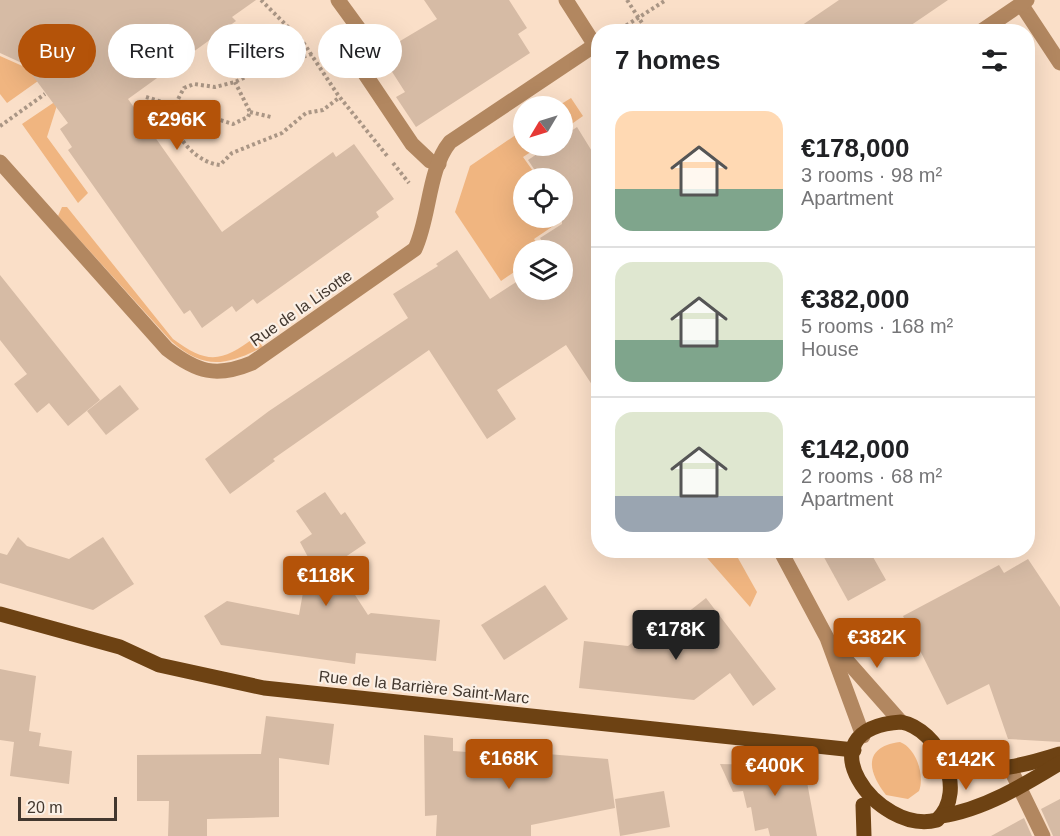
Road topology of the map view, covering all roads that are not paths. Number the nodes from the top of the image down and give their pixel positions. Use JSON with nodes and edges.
{"nodes":[{"id":1,"x":338,"y":0,"type":"edge"},
{"id":2,"x":566,"y":0,"type":"edge"},
{"id":3,"x":1024,"y":2,"type":"edge"},
{"id":4,"x":992,"y":24,"type":"edge"},
{"id":5,"x":591,"y":39,"type":"edge"},
{"id":6,"x":591,"y":52,"type":"edge"},
{"id":7,"x":1060,"y":63,"type":"edge"},
{"id":8,"x":0,"y":162,"type":"edge"},
{"id":9,"x":439,"y":164,"type":"junction"},
{"id":10,"x":784,"y":558,"type":"edge"},
{"id":11,"x":0,"y":614,"type":"edge"},
{"id":12,"x":827,"y":638,"type":"junction"},
{"id":13,"x":901,"y":722,"type":"junction"},
{"id":14,"x":863,"y":736,"type":"junction"},
{"id":15,"x":854,"y":750,"type":"junction"},
{"id":16,"x":1060,"y":754,"type":"edge"},
{"id":17,"x":945,"y":760,"type":"junction"},
{"id":18,"x":1060,"y":763,"type":"edge"},
{"id":19,"x":1010,"y":768,"type":"junction"},
{"id":20,"x":1019,"y":788,"type":"junction"},
{"id":21,"x":863,"y":804,"type":"junction"},
{"id":22,"x":941,"y":816,"type":"junction"},
{"id":23,"x":923,"y":832,"type":"edge"},
{"id":24,"x":864,"y":836,"type":"edge"},
{"id":25,"x":1043,"y":836,"type":"edge"}],
"edges":[{"from":1,"to":9,"type":"street"},
{"from":2,"to":5,"type":"street"},
{"from":3,"to":4,"type":"street"},
{"from":3,"to":7,"type":"street"},
{"from":6,"to":9,"type":"street","name":"Rue de la Lisotte"},
{"from":8,"to":9,"type":"street","name":"Rue de la Lisotte"},
{"from":10,"to":12,"type":"street"},
{"from":11,"to":15,"type":"main road","name":"Rue de la Barrière Saint-Marc"},
{"from":12,"to":13,"type":"street"},
{"from":12,"to":14,"type":"street"},
{"from":13,"to":14,"type":"main road"},
{"from":13,"to":17,"type":"main road"},
{"from":14,"to":15,"type":"main road"},
{"from":15,"to":21,"type":"main road"},
{"from":16,"to":19,"type":"main road"},
{"from":17,"to":19,"type":"main road"},
{"from":17,"to":22,"type":"main road"},
{"from":18,"to":20,"type":"main road"},
{"from":19,"to":20,"type":"street"},
{"from":20,"to":22,"type":"main road"},
{"from":20,"to":25,"type":"street"},
{"from":21,"to":23,"type":"main road"},
{"from":21,"to":24,"type":"main road"},
{"from":22,"to":23,"type":"main road"}]}
